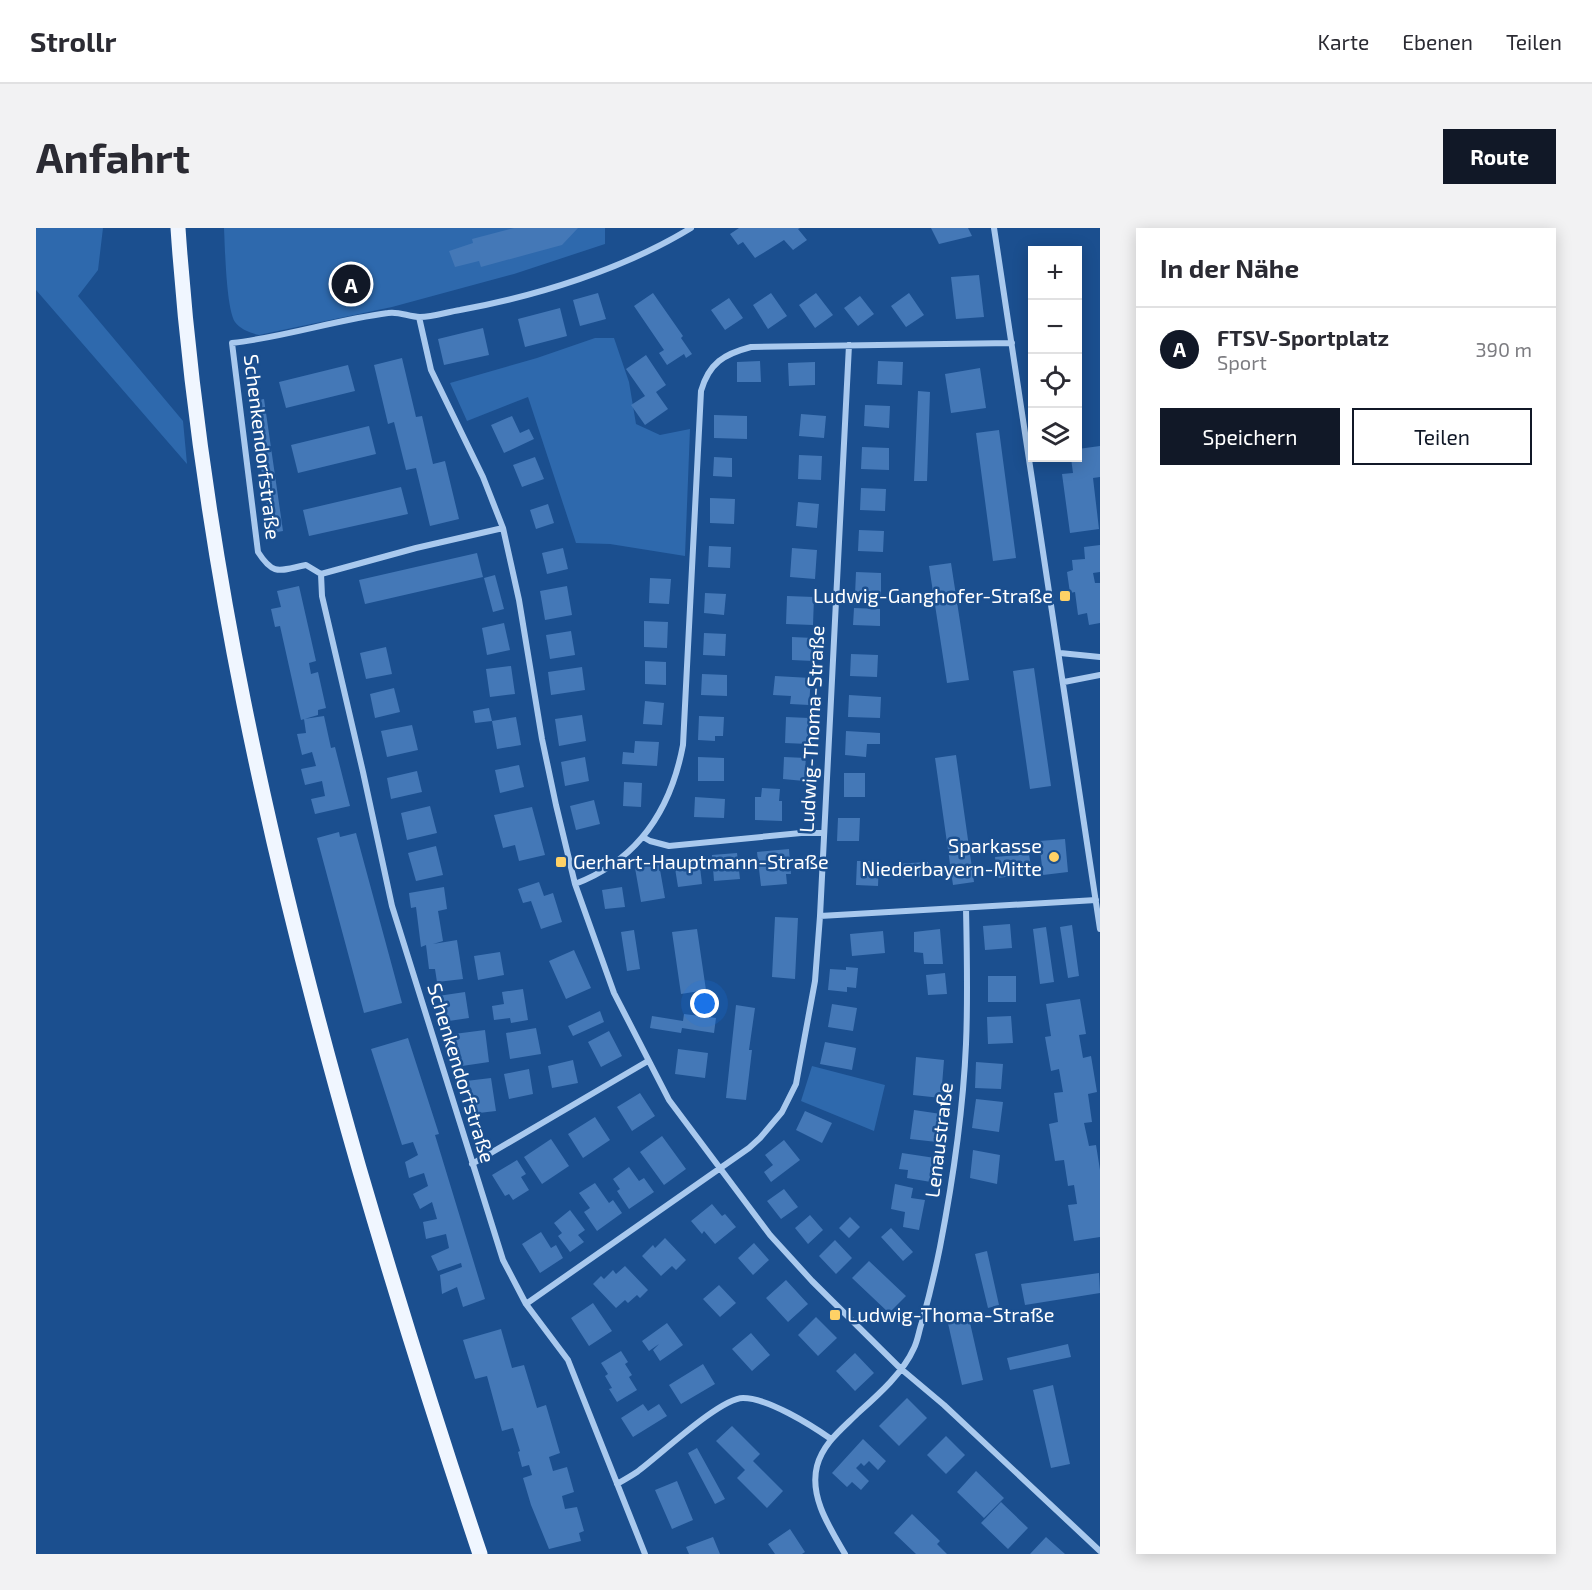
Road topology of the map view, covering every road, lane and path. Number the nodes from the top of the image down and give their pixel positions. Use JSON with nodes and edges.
{"nodes":[{"id":1,"x":178,"y":228,"type":"edge"},
{"id":2,"x":691,"y":228,"type":"edge"},
{"id":3,"x":994,"y":228,"type":"edge"},
{"id":4,"x":419,"y":317,"type":"junction"},
{"id":5,"x":1012,"y":343,"type":"junction"},
{"id":6,"x":849,"y":345,"type":"junction"},
{"id":7,"x":504,"y":528,"type":"junction"},
{"id":8,"x":321,"y":574,"type":"junction"},
{"id":9,"x":1060,"y":652,"type":"junction"},
{"id":10,"x":1100,"y":657,"type":"edge"},
{"id":11,"x":1100,"y":675,"type":"edge"},
{"id":12,"x":1064,"y":682,"type":"junction"},
{"id":13,"x":823,"y":833,"type":"junction"},
{"id":14,"x":642,"y":837,"type":"junction"},
{"id":15,"x":575,"y":885,"type":"junction"},
{"id":16,"x":1096,"y":900,"type":"junction"},
{"id":17,"x":966,"y":908,"type":"junction"},
{"id":18,"x":820,"y":916,"type":"junction"},
{"id":19,"x":1100,"y":929,"type":"edge"},
{"id":20,"x":648,"y":1061,"type":"junction"},
{"id":21,"x":472,"y":1164,"type":"junction"},
{"id":22,"x":719,"y":1169,"type":"junction"},
{"id":23,"x":526,"y":1304,"type":"junction"},
{"id":24,"x":900,"y":1368,"type":"junction"},
{"id":25,"x":831,"y":1439,"type":"junction"},
{"id":26,"x":617,"y":1484,"type":"junction"},
{"id":27,"x":1100,"y":1551,"type":"edge"},
{"id":28,"x":480,"y":1554,"type":"edge"},
{"id":29,"x":645,"y":1554,"type":"edge"},
{"id":30,"x":845,"y":1554,"type":"edge"}],
"edges":[{"from":1,"to":28,"type":"main road"},
{"from":2,"to":4,"type":"street"},
{"from":3,"to":5,"type":"street"},
{"from":4,"to":7,"type":"street"},
{"from":4,"to":8,"type":"street","name":"Schenkendorfstraße"},
{"from":5,"to":6,"type":"street"},
{"from":5,"to":9,"type":"street"},
{"from":6,"to":13,"type":"street","name":"Ludwig-Thoma-Straße"},
{"from":6,"to":14,"type":"street"},
{"from":7,"to":8,"type":"street","name":"Schenkendorfstraße"},
{"from":7,"to":15,"type":"street"},
{"from":8,"to":21,"type":"street","name":"Schenkendorfstraße"},
{"from":9,"to":10,"type":"street"},
{"from":9,"to":12,"type":"street"},
{"from":11,"to":12,"type":"street"},
{"from":12,"to":16,"type":"street"},
{"from":13,"to":14,"type":"street"},
{"from":13,"to":18,"type":"street","name":"Ludwig-Thoma-Straße"},
{"from":14,"to":15,"type":"street"},
{"from":15,"to":20,"type":"street"},
{"from":16,"to":17,"type":"street"},
{"from":16,"to":19,"type":"street"},
{"from":17,"to":18,"type":"street"},
{"from":17,"to":24,"type":"street","name":"Lenaustraße"},
{"from":18,"to":22,"type":"street","name":"Ludwig-Thoma-Straße"},
{"from":20,"to":21,"type":"street"},
{"from":20,"to":22,"type":"street"},
{"from":21,"to":23,"type":"street","name":"Schenkendorfstraße"},
{"from":22,"to":23,"type":"street","name":"Ludwig-Thoma-Straße"},
{"from":22,"to":24,"type":"street"},
{"from":23,"to":26,"type":"street","name":"Schenkendorfstraße"},
{"from":24,"to":25,"type":"street","name":"Lenaustraße"},
{"from":24,"to":27,"type":"street"},
{"from":25,"to":26,"type":"street"},
{"from":25,"to":30,"type":"street","name":"Lenaustraße"},
{"from":26,"to":29,"type":"street","name":"Schenkendorfstraße"}]}
